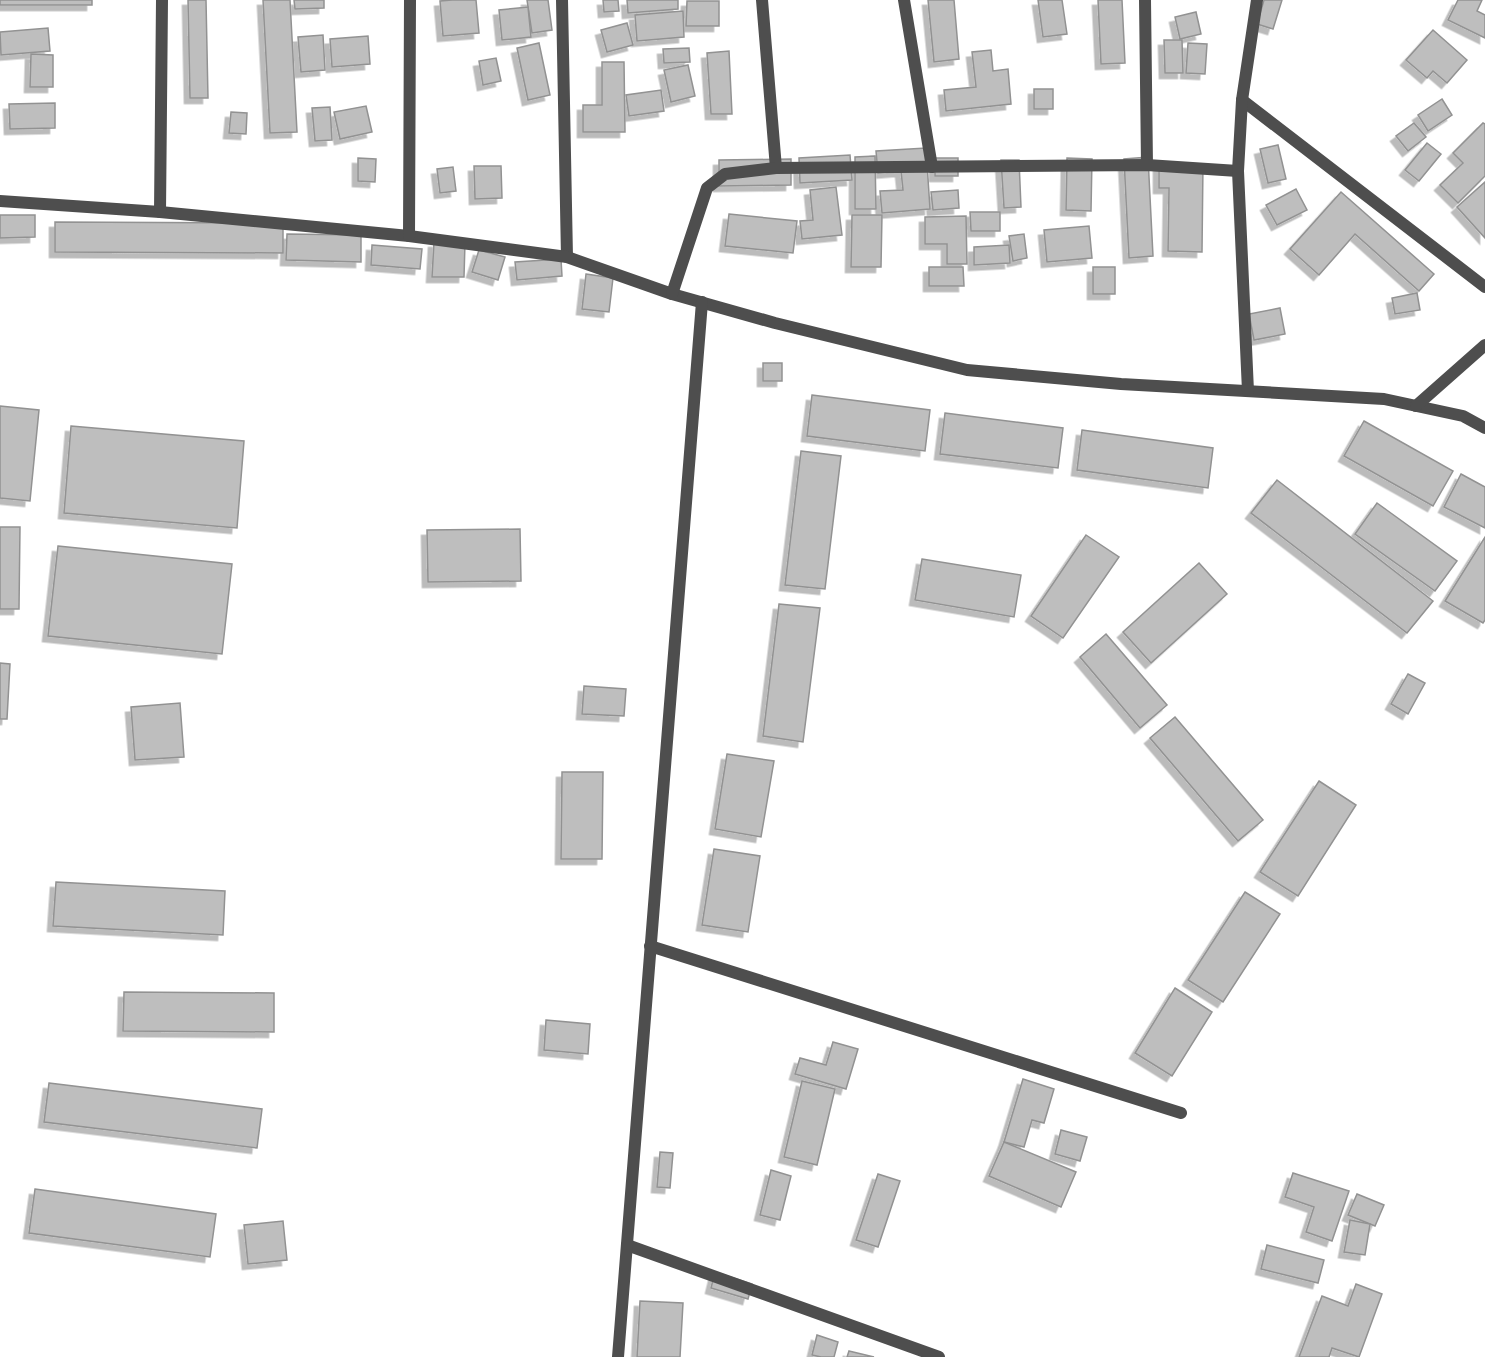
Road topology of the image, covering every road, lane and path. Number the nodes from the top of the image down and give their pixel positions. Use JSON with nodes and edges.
{"nodes":[{"id":1,"x":162,"y":0,"type":"edge"},
{"id":2,"x":410,"y":0,"type":"edge"},
{"id":3,"x":562,"y":0,"type":"edge"},
{"id":4,"x":762,"y":0,"type":"edge"},
{"id":5,"x":904,"y":0,"type":"edge"},
{"id":6,"x":1145,"y":0,"type":"edge"},
{"id":7,"x":1257,"y":0,"type":"edge"},
{"id":8,"x":1242,"y":100,"type":"junction"},
{"id":9,"x":1147,"y":165,"type":"junction"},
{"id":10,"x":932,"y":167,"type":"junction"},
{"id":11,"x":776,"y":168,"type":"junction"},
{"id":12,"x":1238,"y":171,"type":"junction"},
{"id":13,"x":0,"y":201,"type":"edge"},
{"id":14,"x":160,"y":212,"type":"junction"},
{"id":15,"x":409,"y":236,"type":"junction"},
{"id":16,"x":567,"y":257,"type":"junction"},
{"id":17,"x":1485,"y":287,"type":"edge"},
{"id":18,"x":672,"y":294,"type":"junction"},
{"id":19,"x":702,"y":302,"type":"junction"},
{"id":20,"x":1485,"y":345,"type":"edge"},
{"id":21,"x":1248,"y":391,"type":"junction"},
{"id":22,"x":1416,"y":406,"type":"junction"},
{"id":23,"x":1485,"y":428,"type":"edge"},
{"id":24,"x":650,"y":946,"type":"junction"},
{"id":25,"x":1181,"y":1113,"type":"dead end"},
{"id":26,"x":627,"y":1245,"type":"junction"},
{"id":27,"x":618,"y":1357,"type":"edge"},
{"id":28,"x":939,"y":1357,"type":"edge"}],
"edges":[{"from":1,"to":14,"type":"street"},
{"from":2,"to":15,"type":"street"},
{"from":3,"to":16,"type":"street"},
{"from":4,"to":11,"type":"street"},
{"from":5,"to":10,"type":"street"},
{"from":6,"to":9,"type":"street"},
{"from":7,"to":8,"type":"street"},
{"from":8,"to":12,"type":"street"},
{"from":8,"to":17,"type":"street"},
{"from":9,"to":10,"type":"street"},
{"from":9,"to":12,"type":"street"},
{"from":10,"to":11,"type":"street"},
{"from":11,"to":18,"type":"street"},
{"from":12,"to":21,"type":"street"},
{"from":13,"to":14,"type":"street"},
{"from":14,"to":15,"type":"street"},
{"from":15,"to":16,"type":"street"},
{"from":16,"to":18,"type":"street"},
{"from":18,"to":19,"type":"street"},
{"from":19,"to":21,"type":"street"},
{"from":19,"to":24,"type":"street"},
{"from":20,"to":22,"type":"street"},
{"from":21,"to":22,"type":"street"},
{"from":22,"to":23,"type":"street"},
{"from":24,"to":25,"type":"street"},
{"from":24,"to":26,"type":"street"},
{"from":26,"to":27,"type":"street"},
{"from":26,"to":28,"type":"street"}]}
